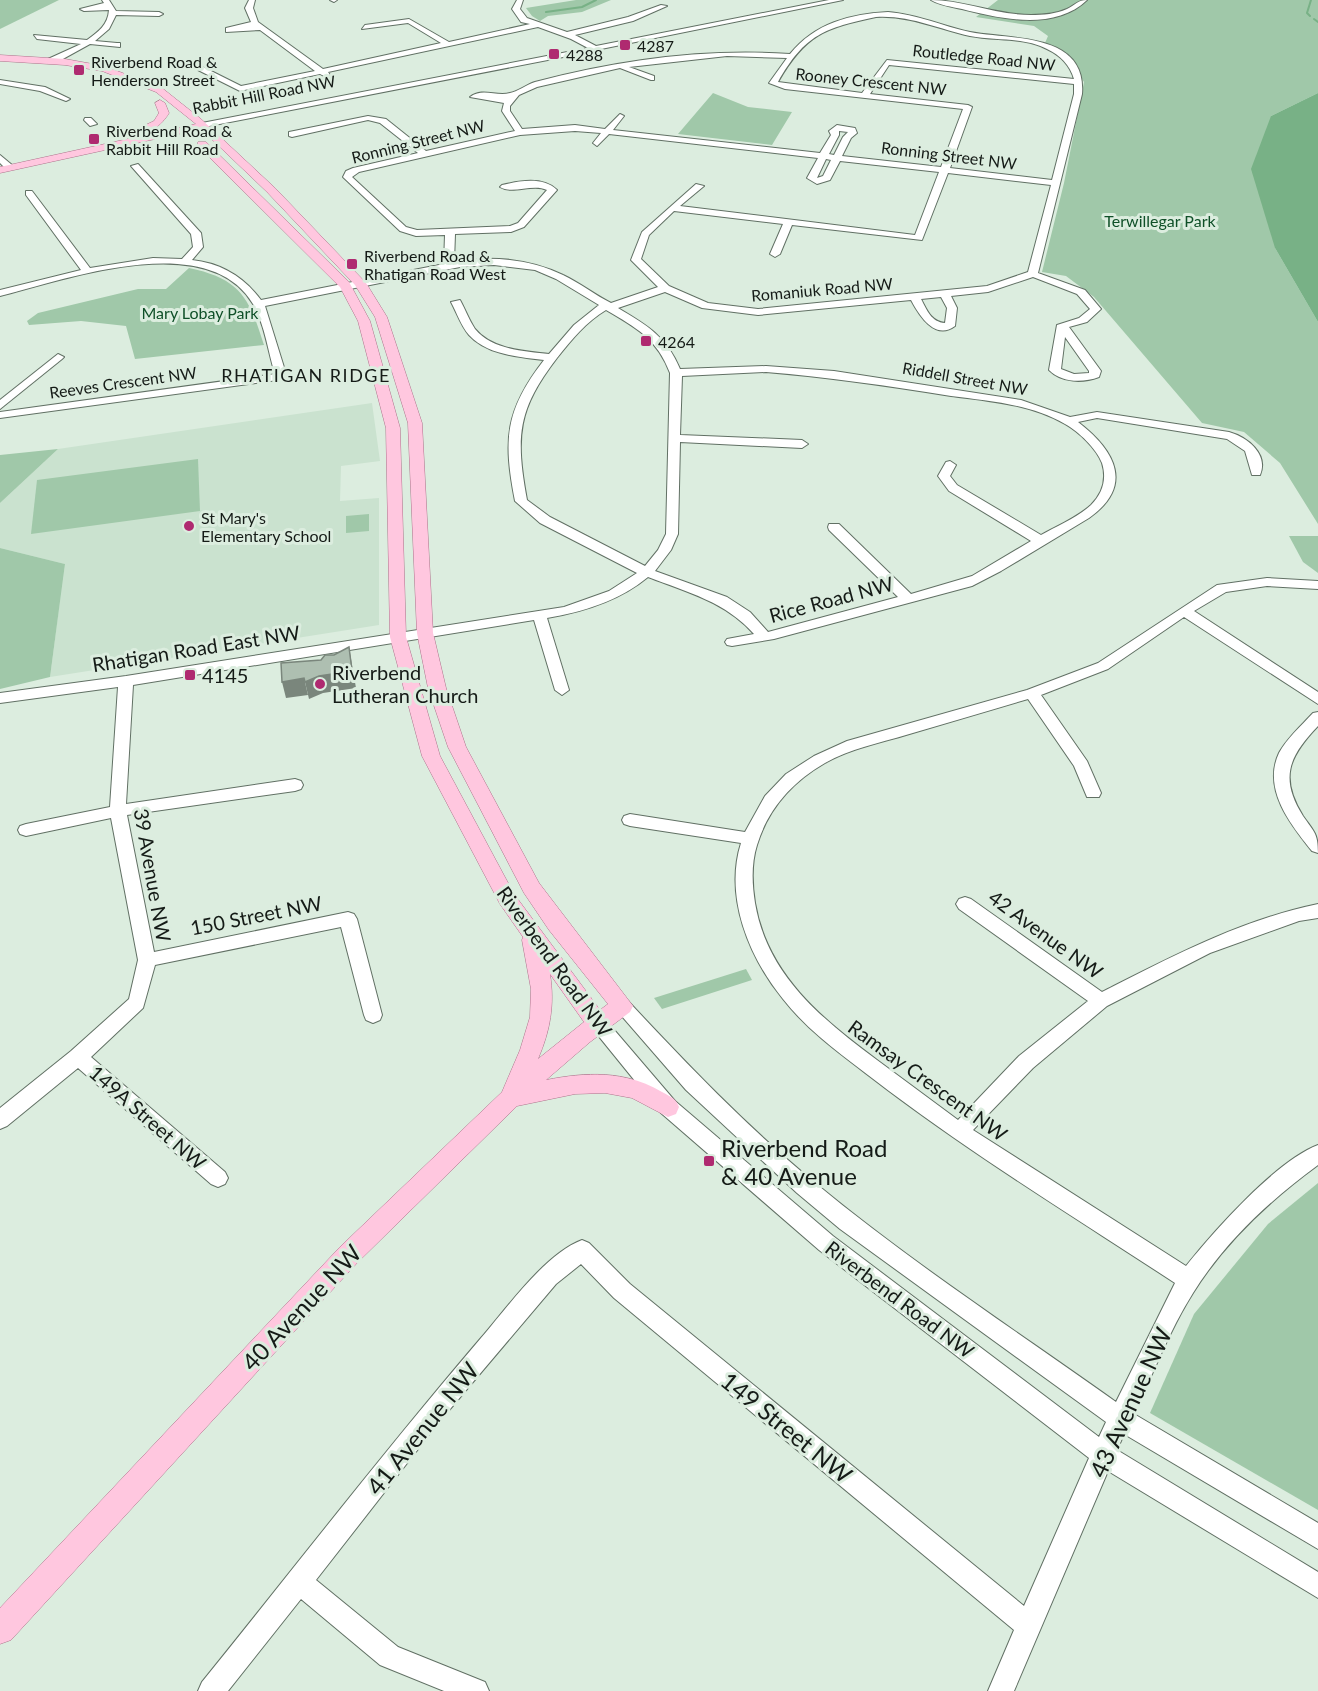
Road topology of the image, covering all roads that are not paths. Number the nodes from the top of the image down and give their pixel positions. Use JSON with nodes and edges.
{"nodes":[{"id":1,"x":252,"y":0,"type":"edge"},
{"id":2,"x":520,"y":0,"type":"edge"},
{"id":3,"x":840,"y":0,"type":"edge"},
{"id":4,"x":934,"y":0,"type":"edge"},
{"id":5,"x":1084,"y":0,"type":"edge"},
{"id":6,"x":110,"y":6,"type":"edge"},
{"id":7,"x":663,"y":6,"type":"dead end"},
{"id":8,"x":159,"y":14,"type":"dead end"},
{"id":9,"x":534,"y":24,"type":"junction"},
{"id":10,"x":365,"y":27,"type":"dead end"},
{"id":11,"x":494,"y":35,"type":"junction"},
{"id":12,"x":565,"y":35,"type":"junction"},
{"id":13,"x":36,"y":38,"type":"dead end"},
{"id":14,"x":482,"y":38,"type":"junction"},
{"id":15,"x":88,"y":41,"type":"junction"},
{"id":16,"x":508,"y":42,"type":"dead end"},
{"id":17,"x":736,"y":43,"type":"dead end"},
{"id":18,"x":447,"y":44,"type":"junction"},
{"id":19,"x":117,"y":45,"type":"dead end"},
{"id":20,"x":495,"y":45,"type":"dead end"},
{"id":21,"x":591,"y":49,"type":"junction"},
{"id":22,"x":413,"y":50,"type":"junction"},
{"id":23,"x":737,"y":52,"type":"junction"},
{"id":24,"x":398,"y":53,"type":"junction"},
{"id":25,"x":792,"y":56,"type":"junction"},
{"id":26,"x":0,"y":58,"type":"edge"},
{"id":27,"x":421,"y":60,"type":"dead end"},
{"id":28,"x":51,"y":61,"type":"junction"},
{"id":29,"x":412,"y":62,"type":"dead end"},
{"id":30,"x":188,"y":63,"type":"dead end"},
{"id":31,"x":622,"y":67,"type":"junction"},
{"id":32,"x":324,"y":73,"type":"junction"},
{"id":33,"x":651,"y":78,"type":"dead end"},
{"id":34,"x":0,"y":82,"type":"edge"},
{"id":35,"x":1079,"y":82,"type":"junction"},
{"id":36,"x":865,"y":95,"type":"junction"},
{"id":37,"x":66,"y":99,"type":"dead end"},
{"id":38,"x":160,"y":103,"type":"junction"},
{"id":39,"x":620,"y":116,"type":"dead end"},
{"id":40,"x":181,"y":122,"type":"junction"},
{"id":41,"x":200,"y":123,"type":"junction"},
{"id":42,"x":609,"y":131,"type":"junction"},
{"id":43,"x":520,"y":132,"type":"junction"},
{"id":44,"x":292,"y":134,"type":"dead end"},
{"id":45,"x":135,"y":136,"type":"junction"},
{"id":46,"x":597,"y":143,"type":"dead end"},
{"id":47,"x":203,"y":145,"type":"junction"},
{"id":48,"x":423,"y":153,"type":"junction"},
{"id":49,"x":824,"y":155,"type":"junction"},
{"id":50,"x":839,"y":156,"type":"junction"},
{"id":51,"x":3,"y":164,"type":"edge"},
{"id":52,"x":135,"y":166,"type":"dead end"},
{"id":53,"x":947,"y":167,"type":"junction"},
{"id":54,"x":1058,"y":180,"type":"junction"},
{"id":55,"x":699,"y":186,"type":"dead end"},
{"id":56,"x":505,"y":187,"type":"dead end"},
{"id":57,"x":28,"y":193,"type":"dead end"},
{"id":58,"x":672,"y":208,"type":"junction"},
{"id":59,"x":789,"y":222,"type":"junction"},
{"id":60,"x":450,"y":232,"type":"junction"},
{"id":61,"x":458,"y":252,"type":"junction"},
{"id":62,"x":775,"y":254,"type":"dead end"},
{"id":63,"x":184,"y":263,"type":"junction"},
{"id":64,"x":87,"y":271,"type":"junction"},
{"id":65,"x":1033,"y":274,"type":"junction"},
{"id":66,"x":352,"y":284,"type":"junction"},
{"id":67,"x":662,"y":286,"type":"junction"},
{"id":68,"x":0,"y":293,"type":"edge"},
{"id":69,"x":945,"y":294,"type":"junction"},
{"id":70,"x":914,"y":296,"type":"junction"},
{"id":71,"x":456,"y":302,"type":"dead end"},
{"id":72,"x":259,"y":304,"type":"junction"},
{"id":73,"x":607,"y":305,"type":"junction"},
{"id":74,"x":1062,"y":325,"type":"junction"},
{"id":75,"x":58,"y":357,"type":"dead end"},
{"id":76,"x":552,"y":358,"type":"junction"},
{"id":77,"x":676,"y":373,"type":"junction"},
{"id":78,"x":0,"y":406,"type":"edge"},
{"id":79,"x":0,"y":414,"type":"edge"},
{"id":80,"x":1069,"y":421,"type":"junction"},
{"id":81,"x":675,"y":438,"type":"junction"},
{"id":82,"x":802,"y":444,"type":"dead end"},
{"id":83,"x":950,"y":465,"type":"dead end"},
{"id":84,"x":1256,"y":472,"type":"dead end"},
{"id":85,"x":834,"y":527,"type":"dead end"},
{"id":86,"x":1041,"y":541,"type":"junction"},
{"id":87,"x":646,"y":572,"type":"junction"},
{"id":88,"x":1318,"y":585,"type":"edge"},
{"id":89,"x":908,"y":599,"type":"junction"},
{"id":90,"x":1184,"y":611,"type":"junction"},
{"id":91,"x":539,"y":615,"type":"junction"},
{"id":92,"x":425,"y":633,"type":"junction"},
{"id":93,"x":398,"y":636,"type":"junction"},
{"id":94,"x":765,"y":637,"type":"junction"},
{"id":95,"x":732,"y":642,"type":"dead end"},
{"id":96,"x":126,"y":681,"type":"junction"},
{"id":97,"x":562,"y":690,"type":"dead end"},
{"id":98,"x":1032,"y":693,"type":"junction"},
{"id":99,"x":0,"y":698,"type":"edge"},
{"id":100,"x":1318,"y":699,"type":"edge"},
{"id":101,"x":1318,"y":717,"type":"edge"},
{"id":102,"x":295,"y":785,"type":"dead end"},
{"id":103,"x":1093,"y":793,"type":"dead end"},
{"id":104,"x":118,"y":811,"type":"junction"},
{"id":105,"x":630,"y":820,"type":"dead end"},
{"id":106,"x":26,"y":830,"type":"dead end"},
{"id":107,"x":751,"y":839,"type":"junction"},
{"id":108,"x":1318,"y":847,"type":"edge"},
{"id":109,"x":965,"y":904,"type":"dead end"},
{"id":110,"x":1318,"y":911,"type":"edge"},
{"id":111,"x":531,"y":935,"type":"junction"},
{"id":112,"x":147,"y":960,"type":"junction"},
{"id":113,"x":1101,"y":1001,"type":"junction"},
{"id":114,"x":622,"y":1006,"type":"junction"},
{"id":115,"x":373,"y":1015,"type":"dead end"},
{"id":116,"x":597,"y":1023,"type":"junction"},
{"id":117,"x":78,"y":1057,"type":"junction"},
{"id":118,"x":510,"y":1099,"type":"junction"},
{"id":119,"x":668,"y":1107,"type":"junction"},
{"id":120,"x":0,"y":1120,"type":"edge"},
{"id":121,"x":959,"y":1132,"type":"junction"},
{"id":122,"x":1318,"y":1154,"type":"edge"},
{"id":123,"x":218,"y":1178,"type":"dead end"},
{"id":124,"x":548,"y":1277,"type":"joint"},
{"id":125,"x":1189,"y":1280,"type":"junction"},
{"id":126,"x":1119,"y":1419,"type":"junction"},
{"id":127,"x":1104,"y":1455,"type":"junction"},
{"id":128,"x":1318,"y":1537,"type":"edge"},
{"id":129,"x":299,"y":1582,"type":"junction"},
{"id":130,"x":1318,"y":1586,"type":"edge"},
{"id":131,"x":1029,"y":1626,"type":"junction"},
{"id":132,"x":0,"y":1629,"type":"edge"},
{"id":133,"x":211,"y":1691,"type":"edge"},
{"id":134,"x":476,"y":1691,"type":"edge"},
{"id":135,"x":1001,"y":1691,"type":"edge"}],
"edges":[{"from":1,"to":32,"type":"street"},
{"from":2,"to":9,"type":"street"},
{"from":3,"to":21,"type":"street","name":"Rabbit Hill Road NW"},
{"from":4,"to":5,"type":"street"},
{"from":6,"to":8,"type":"street"},
{"from":6,"to":15,"type":"street"},
{"from":7,"to":12,"type":"street"},
{"from":9,"to":11,"type":"street"},
{"from":9,"to":12,"type":"street"},
{"from":10,"to":18,"type":"street"},
{"from":11,"to":14,"type":"street"},
{"from":11,"to":16,"type":"street"},
{"from":12,"to":21,"type":"street"},
{"from":13,"to":15,"type":"street"},
{"from":14,"to":18,"type":"street"},
{"from":14,"to":20,"type":"street"},
{"from":15,"to":19,"type":"street"},
{"from":15,"to":28,"type":"street"},
{"from":17,"to":23,"type":"street"},
{"from":18,"to":22,"type":"street"},
{"from":21,"to":31,"type":"street"},
{"from":21,"to":41,"type":"street","name":"Rabbit Hill Road NW"},
{"from":22,"to":24,"type":"street"},
{"from":22,"to":27,"type":"street"},
{"from":23,"to":25,"type":"street"},
{"from":23,"to":31,"type":"street"},
{"from":24,"to":29,"type":"street"},
{"from":24,"to":32,"type":"street"},
{"from":25,"to":35,"type":"street","name":"Rooney Crescent NW"},
{"from":25,"to":36,"type":"street","name":"Rooney Crescent NW"},
{"from":26,"to":28,"type":"main road","name":"Riverbend Road NW"},
{"from":28,"to":38,"type":"main road","name":"Riverbend Road NW"},
{"from":28,"to":41,"type":"main road","name":"Riverbend Road NW"},
{"from":30,"to":32,"type":"street"},
{"from":31,"to":33,"type":"street"},
{"from":31,"to":43,"type":"street"},
{"from":34,"to":37,"type":"street"},
{"from":35,"to":36,"type":"street","name":"Routledge Road NW"},
{"from":35,"to":54,"type":"street"},
{"from":36,"to":53,"type":"street","name":"Rooney Crescent NW"},
{"from":38,"to":40,"type":"main road","name":"Riverbend Road NW"},
{"from":38,"to":45,"type":"main road"},
{"from":39,"to":42,"type":"street"},
{"from":40,"to":41,"type":"main road","name":"Rabbit Hill Road NW"},
{"from":40,"to":45,"type":"main road","name":"Rabbit Hill Road NW"},
{"from":40,"to":47,"type":"main road","name":"Riverbend Road NW"},
{"from":41,"to":66,"type":"main road","name":"Riverbend Road NW"},
{"from":42,"to":43,"type":"street","name":"Ronning Street NW"},
{"from":42,"to":46,"type":"street"},
{"from":42,"to":49,"type":"street","name":"Ronning Street NW"},
{"from":43,"to":48,"type":"street","name":"Ronning Street NW"},
{"from":44,"to":48,"type":"street"},
{"from":45,"to":47,"type":"main road"},
{"from":45,"to":51,"type":"main road","name":"Rabbit Hill Road NW"},
{"from":47,"to":66,"type":"main road","name":"Riverbend Road NW"},
{"from":48,"to":60,"type":"street","name":"Ronning Street NW"},
{"from":49,"to":50,"type":"street","name":"Ronning Street NW"},
{"from":49,"to":50,"type":"street"},
{"from":49,"to":50,"type":"street"},
{"from":50,"to":53,"type":"street","name":"Ronning Street NW"},
{"from":52,"to":63,"type":"street"},
{"from":53,"to":54,"type":"street","name":"Ronning Street NW"},
{"from":53,"to":59,"type":"street"},
{"from":54,"to":65,"type":"street"},
{"from":55,"to":58,"type":"street","name":"Romaniuk Road NW"},
{"from":56,"to":61,"type":"street","name":"Ronning Street NW"},
{"from":57,"to":64,"type":"street"},
{"from":58,"to":59,"type":"street"},
{"from":58,"to":67,"type":"street","name":"Romaniuk Road NW"},
{"from":59,"to":62,"type":"street","name":"Romaniuk Road NW"},
{"from":60,"to":61,"type":"street"},
{"from":60,"to":61,"type":"street","name":"Ronning Street NW"},
{"from":61,"to":66,"type":"street"},
{"from":61,"to":73,"type":"street"},
{"from":63,"to":64,"type":"street"},
{"from":63,"to":72,"type":"street"},
{"from":64,"to":68,"type":"street"},
{"from":65,"to":69,"type":"street","name":"Romaniuk Road NW"},
{"from":65,"to":74,"type":"street"},
{"from":66,"to":72,"type":"street"},
{"from":66,"to":92,"type":"main road","name":"Riverbend Road NW"},
{"from":66,"to":93,"type":"main road","name":"Riverbend Road NW"},
{"from":67,"to":70,"type":"street","name":"Romaniuk Road NW"},
{"from":67,"to":73,"type":"street"},
{"from":69,"to":70,"type":"street","name":"Romaniuk Road NW"},
{"from":69,"to":70,"type":"street","name":"Romaniuk Road NW"},
{"from":71,"to":76,"type":"street"},
{"from":72,"to":79,"type":"street","name":"Reeves Crescent NW"},
{"from":73,"to":76,"type":"street","name":"Rice Road NW"},
{"from":73,"to":77,"type":"street"},
{"from":74,"to":74,"type":"street"},
{"from":75,"to":78,"type":"street","name":"Reeves Crescent NW"},
{"from":76,"to":87,"type":"street","name":"Rice Road NW"},
{"from":77,"to":80,"type":"street","name":"Riddell Street NW"},
{"from":77,"to":81,"type":"street","name":"Rhatigan Road East NW"},
{"from":80,"to":84,"type":"street"},
{"from":80,"to":86,"type":"street","name":"Rice Road NW"},
{"from":81,"to":82,"type":"street"},
{"from":81,"to":87,"type":"street","name":"Rhatigan Road East NW"},
{"from":83,"to":86,"type":"street"},
{"from":85,"to":89,"type":"street","name":"Rice Road NW"},
{"from":86,"to":89,"type":"street","name":"Rice Road NW"},
{"from":87,"to":91,"type":"street","name":"Rhatigan Road East NW"},
{"from":87,"to":94,"type":"street","name":"Rice Road NW"},
{"from":88,"to":90,"type":"street","name":"Ramsay Crescent NW"},
{"from":89,"to":94,"type":"street","name":"Rice Road NW"},
{"from":90,"to":98,"type":"street","name":"Ramsay Crescent NW"},
{"from":90,"to":100,"type":"street"},
{"from":91,"to":92,"type":"street","name":"Rhatigan Road East NW"},
{"from":91,"to":97,"type":"street"},
{"from":92,"to":93,"type":"street","name":"Rhatigan Road East NW"},
{"from":92,"to":114,"type":"main road","name":"Riverbend Road NW"},
{"from":93,"to":96,"type":"street","name":"Rhatigan Road East NW"},
{"from":93,"to":111,"type":"main road","name":"Riverbend Road NW"},
{"from":94,"to":95,"type":"street","name":"Rice Road NW"},
{"from":96,"to":99,"type":"street","name":"Rhatigan Road East NW"},
{"from":96,"to":104,"type":"street","name":"39 Avenue NW"},
{"from":98,"to":103,"type":"street"},
{"from":98,"to":107,"type":"street","name":"Ramsay Crescent NW"},
{"from":101,"to":108,"type":"street"},
{"from":102,"to":104,"type":"street"},
{"from":104,"to":106,"type":"street"},
{"from":104,"to":112,"type":"street","name":"39 Avenue NW"},
{"from":105,"to":107,"type":"street"},
{"from":107,"to":121,"type":"street","name":"Ramsay Crescent NW"},
{"from":109,"to":113,"type":"street","name":"42 Avenue NW"},
{"from":110,"to":113,"type":"street","name":"42 Avenue NW"},
{"from":111,"to":116,"type":"main road","name":"Riverbend Road NW"},
{"from":111,"to":118,"type":"main road"},
{"from":112,"to":115,"type":"street","name":"150 Street NW"},
{"from":112,"to":117,"type":"street","name":"39 Avenue NW"},
{"from":113,"to":121,"type":"street","name":"42 Avenue NW"},
{"from":114,"to":116,"type":"main road","name":"40 Avenue NW"},
{"from":114,"to":126,"type":"street","name":"Riverbend Road NW"},
{"from":116,"to":118,"type":"main road","name":"40 Avenue NW"},
{"from":116,"to":119,"type":"street","name":"Riverbend Road NW"},
{"from":117,"to":120,"type":"street","name":"39 Avenue NW"},
{"from":117,"to":123,"type":"street","name":"149A Street NW"},
{"from":118,"to":119,"type":"main road"},
{"from":118,"to":132,"type":"main road","name":"40 Avenue NW"},
{"from":119,"to":127,"type":"street","name":"Riverbend Road NW"},
{"from":121,"to":125,"type":"street","name":"Ramsay Crescent NW"},
{"from":122,"to":125,"type":"street","name":"43 Avenue NW"},
{"from":124,"to":129,"type":"street","name":"41 Avenue NW"},
{"from":124,"to":131,"type":"street","name":"149 Street NW"},
{"from":125,"to":126,"type":"street","name":"43 Avenue NW"},
{"from":126,"to":127,"type":"street","name":"43 Avenue NW"},
{"from":126,"to":128,"type":"street","name":"Riverbend Road NW"},
{"from":127,"to":130,"type":"street","name":"Riverbend Road NW"},
{"from":127,"to":131,"type":"street","name":"43 Avenue NW"},
{"from":129,"to":133,"type":"street","name":"41 Avenue NW"},
{"from":129,"to":134,"type":"street"},
{"from":131,"to":135,"type":"street","name":"43 Avenue NW"}]}
